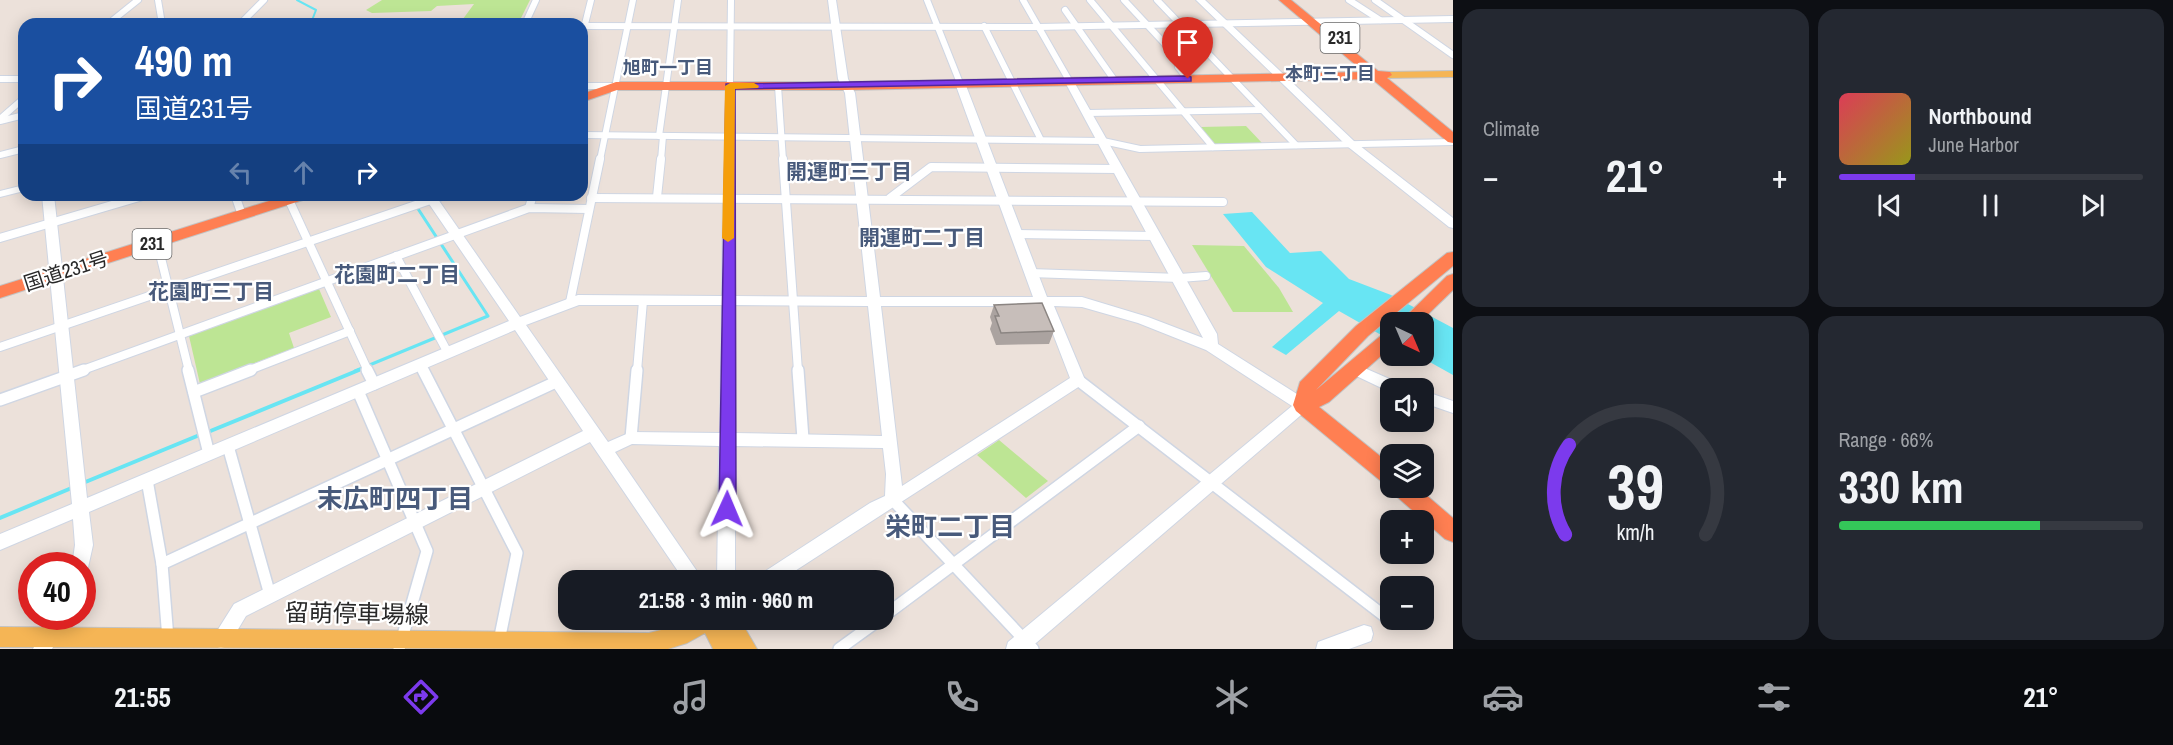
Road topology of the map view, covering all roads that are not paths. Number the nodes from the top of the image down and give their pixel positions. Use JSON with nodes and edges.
{"nodes":[{"id":1,"x":138,"y":0,"type":"edge"},
{"id":2,"x":158,"y":0,"type":"edge"},
{"id":3,"x":264,"y":0,"type":"edge"},
{"id":4,"x":536,"y":0,"type":"edge"},
{"id":5,"x":591,"y":0,"type":"edge"},
{"id":6,"x":633,"y":0,"type":"edge"},
{"id":7,"x":678,"y":0,"type":"edge"},
{"id":8,"x":731,"y":0,"type":"edge"},
{"id":9,"x":832,"y":0,"type":"edge"},
{"id":10,"x":927,"y":0,"type":"edge"},
{"id":11,"x":1023,"y":0,"type":"edge"},
{"id":12,"x":1090,"y":0,"type":"edge"},
{"id":13,"x":1124,"y":0,"type":"edge"},
{"id":14,"x":1157,"y":0,"type":"edge"},
{"id":15,"x":1200,"y":0,"type":"edge"},
{"id":16,"x":1284,"y":0,"type":"edge"},
{"id":17,"x":1293,"y":0,"type":"edge"},
{"id":18,"x":1349,"y":0,"type":"edge"},
{"id":19,"x":1375,"y":0,"type":"edge"},
{"id":20,"x":1065,"y":10,"type":"dead end"},
{"id":21,"x":116,"y":18,"type":"edge"},
{"id":22,"x":161,"y":18,"type":"edge"},
{"id":23,"x":246,"y":18,"type":"edge"},
{"id":24,"x":528,"y":18,"type":"edge"},
{"id":25,"x":586,"y":18,"type":"edge"},
{"id":26,"x":1453,"y":19,"type":"edge"},
{"id":27,"x":1403,"y":20,"type":"junction"},
{"id":28,"x":1380,"y":21,"type":"junction"},
{"id":29,"x":1224,"y":22,"type":"junction"},
{"id":30,"x":1314,"y":22,"type":"junction"},
{"id":31,"x":1146,"y":24,"type":"junction"},
{"id":32,"x":1180,"y":24,"type":"junction"},
{"id":33,"x":938,"y":25,"type":"junction"},
{"id":34,"x":1111,"y":25,"type":"junction"},
{"id":35,"x":588,"y":26,"type":"edge"},
{"id":36,"x":628,"y":26,"type":"junction"},
{"id":37,"x":674,"y":26,"type":"junction"},
{"id":38,"x":731,"y":26,"type":"junction"},
{"id":39,"x":835,"y":26,"type":"junction"},
{"id":40,"x":984,"y":26,"type":"junction"},
{"id":41,"x":1077,"y":26,"type":"junction"},
{"id":42,"x":1038,"y":27,"type":"junction"},
{"id":43,"x":1453,"y":55,"type":"edge"},
{"id":44,"x":1453,"y":74,"type":"edge"},
{"id":45,"x":1380,"y":75,"type":"junction"},
{"id":46,"x":18,"y":77,"type":"edge"},
{"id":47,"x":1280,"y":77,"type":"junction"},
{"id":48,"x":1231,"y":78,"type":"junction"},
{"id":49,"x":0,"y":79,"type":"edge"},
{"id":50,"x":15,"y":79,"type":"joint"},
{"id":51,"x":1188,"y":79,"type":"junction"},
{"id":52,"x":1157,"y":80,"type":"junction"},
{"id":53,"x":1115,"y":81,"type":"junction"},
{"id":54,"x":1070,"y":82,"type":"junction"},
{"id":55,"x":960,"y":83,"type":"junction"},
{"id":56,"x":1011,"y":83,"type":"junction"},
{"id":57,"x":588,"y":86,"type":"edge"},
{"id":58,"x":615,"y":86,"type":"junction"},
{"id":59,"x":667,"y":86,"type":"junction"},
{"id":60,"x":730,"y":86,"type":"junction"},
{"id":61,"x":778,"y":86,"type":"junction"},
{"id":62,"x":846,"y":86,"type":"junction"},
{"id":63,"x":588,"y":96,"type":"edge"},
{"id":64,"x":18,"y":104,"type":"edge"},
{"id":65,"x":1261,"y":110,"type":"junction"},
{"id":66,"x":1185,"y":112,"type":"junction"},
{"id":67,"x":1088,"y":113,"type":"junction"},
{"id":68,"x":18,"y":116,"type":"edge"},
{"id":69,"x":0,"y":120,"type":"edge"},
{"id":70,"x":1453,"y":129,"type":"edge"},
{"id":71,"x":588,"y":135,"type":"edge"},
{"id":72,"x":605,"y":135,"type":"junction"},
{"id":73,"x":661,"y":136,"type":"junction"},
{"id":74,"x":729,"y":136,"type":"junction"},
{"id":75,"x":780,"y":136,"type":"junction"},
{"id":76,"x":856,"y":137,"type":"junction"},
{"id":77,"x":981,"y":138,"type":"junction"},
{"id":78,"x":1041,"y":140,"type":"junction"},
{"id":79,"x":1453,"y":140,"type":"edge"},
{"id":80,"x":1104,"y":141,"type":"junction"},
{"id":81,"x":1351,"y":144,"type":"junction"},
{"id":82,"x":1296,"y":145,"type":"junction"},
{"id":83,"x":1213,"y":147,"type":"junction"},
{"id":84,"x":18,"y":150,"type":"edge"},
{"id":85,"x":0,"y":155,"type":"edge"},
{"id":86,"x":992,"y":168,"type":"junction"},
{"id":87,"x":1118,"y":169,"type":"junction"},
{"id":88,"x":18,"y":190,"type":"edge"},
{"id":89,"x":0,"y":194,"type":"edge"},
{"id":90,"x":657,"y":197,"type":"junction"},
{"id":91,"x":591,"y":198,"type":"junction"},
{"id":92,"x":729,"y":198,"type":"junction"},
{"id":93,"x":784,"y":198,"type":"junction"},
{"id":94,"x":863,"y":198,"type":"junction"},
{"id":95,"x":890,"y":198,"type":"junction"},
{"id":96,"x":1003,"y":200,"type":"junction"},
{"id":97,"x":49,"y":201,"type":"edge"},
{"id":98,"x":126,"y":201,"type":"edge"},
{"id":99,"x":237,"y":201,"type":"edge"},
{"id":100,"x":285,"y":201,"type":"edge"},
{"id":101,"x":298,"y":201,"type":"edge"},
{"id":102,"x":421,"y":201,"type":"edge"},
{"id":103,"x":438,"y":201,"type":"edge"},
{"id":104,"x":531,"y":201,"type":"edge"},
{"id":105,"x":1137,"y":201,"type":"junction"},
{"id":106,"x":1223,"y":202,"type":"dead end"},
{"id":107,"x":529,"y":208,"type":"junction"},
{"id":108,"x":589,"y":209,"type":"junction"},
{"id":109,"x":242,"y":215,"type":"junction"},
{"id":110,"x":51,"y":223,"type":"junction"},
{"id":111,"x":1453,"y":224,"type":"edge"},
{"id":112,"x":1016,"y":234,"type":"junction"},
{"id":113,"x":456,"y":235,"type":"junction"},
{"id":114,"x":1155,"y":236,"type":"junction"},
{"id":115,"x":0,"y":238,"type":"edge"},
{"id":116,"x":309,"y":241,"type":"junction"},
{"id":117,"x":157,"y":242,"type":"junction"},
{"id":118,"x":396,"y":256,"type":"junction"},
{"id":119,"x":1453,"y":257,"type":"edge"},
{"id":120,"x":1030,"y":273,"type":"junction"},
{"id":121,"x":56,"y":274,"type":"junction"},
{"id":122,"x":1206,"y":276,"type":"dead end"},
{"id":123,"x":1180,"y":278,"type":"junction"},
{"id":124,"x":1453,"y":280,"type":"edge"},
{"id":125,"x":328,"y":281,"type":"junction"},
{"id":126,"x":169,"y":290,"type":"junction"},
{"id":127,"x":0,"y":292,"type":"edge"},
{"id":128,"x":643,"y":301,"type":"junction"},
{"id":129,"x":728,"y":301,"type":"junction"},
{"id":130,"x":570,"y":302,"type":"junction"},
{"id":131,"x":792,"y":302,"type":"junction"},
{"id":132,"x":1042,"y":302,"type":"junction"},
{"id":133,"x":874,"y":303,"type":"junction"},
{"id":134,"x":1421,"y":312,"type":"edge"},
{"id":135,"x":518,"y":323,"type":"junction"},
{"id":136,"x":60,"y":327,"type":"junction"},
{"id":137,"x":350,"y":331,"type":"junction"},
{"id":138,"x":180,"y":335,"type":"junction"},
{"id":139,"x":1211,"y":346,"type":"junction"},
{"id":140,"x":1380,"y":346,"type":"edge"},
{"id":141,"x":0,"y":347,"type":"edge"},
{"id":142,"x":448,"y":353,"type":"junction"},
{"id":143,"x":421,"y":365,"type":"junction"},
{"id":144,"x":1353,"y":368,"type":"junction"},
{"id":145,"x":65,"y":376,"type":"junction"},
{"id":146,"x":1078,"y":380,"type":"junction"},
{"id":147,"x":558,"y":381,"type":"junction"},
{"id":148,"x":1380,"y":381,"type":"edge"},
{"id":149,"x":374,"y":384,"type":"junction"},
{"id":150,"x":358,"y":391,"type":"junction"},
{"id":151,"x":194,"y":392,"type":"junction"},
{"id":152,"x":0,"y":400,"type":"edge"},
{"id":153,"x":1434,"y":400,"type":"edge"},
{"id":154,"x":1303,"y":405,"type":"junction"},
{"id":155,"x":1453,"y":407,"type":"edge"},
{"id":156,"x":1139,"y":426,"type":"junction"},
{"id":157,"x":454,"y":429,"type":"junction"},
{"id":158,"x":593,"y":433,"type":"junction"},
{"id":159,"x":631,"y":438,"type":"junction"},
{"id":160,"x":728,"y":438,"type":"junction"},
{"id":161,"x":803,"y":439,"type":"junction"},
{"id":162,"x":890,"y":442,"type":"junction"},
{"id":163,"x":228,"y":446,"type":"junction"},
{"id":164,"x":605,"y":450,"type":"junction"},
{"id":165,"x":209,"y":454,"type":"junction"},
{"id":166,"x":1380,"y":454,"type":"edge"},
{"id":167,"x":386,"y":460,"type":"junction"},
{"id":168,"x":1380,"y":468,"type":"edge"},
{"id":169,"x":147,"y":480,"type":"junction"},
{"id":170,"x":1214,"y":483,"type":"junction"},
{"id":171,"x":485,"y":487,"type":"junction"},
{"id":172,"x":1414,"y":498,"type":"edge"},
{"id":173,"x":1432,"y":498,"type":"edge"},
{"id":174,"x":893,"y":500,"type":"junction"},
{"id":175,"x":80,"y":509,"type":"junction"},
{"id":176,"x":1453,"y":516,"type":"edge"},
{"id":177,"x":414,"y":522,"type":"junction"},
{"id":178,"x":249,"y":524,"type":"junction"},
{"id":179,"x":1453,"y":532,"type":"edge"},
{"id":180,"x":0,"y":542,"type":"edge"},
{"id":181,"x":83,"y":552,"type":"edge"},
{"id":182,"x":162,"y":564,"type":"junction"},
{"id":183,"x":953,"y":564,"type":"junction"},
{"id":184,"x":687,"y":570,"type":"edge"},
{"id":185,"x":726,"y":570,"type":"edge"},
{"id":186,"x":782,"y":570,"type":"edge"},
{"id":187,"x":270,"y":595,"type":"junction"},
{"id":188,"x":894,"y":608,"type":"edge"},
{"id":189,"x":1380,"y":613,"type":"edge"},
{"id":190,"x":692,"y":630,"type":"edge"},
{"id":191,"x":716,"y":630,"type":"edge"},
{"id":192,"x":735,"y":630,"type":"edge"},
{"id":193,"x":865,"y":630,"type":"edge"},
{"id":194,"x":1364,"y":634,"type":"dead end"},
{"id":195,"x":0,"y":637,"type":"edge"},
{"id":196,"x":168,"y":639,"type":"junction"},
{"id":197,"x":221,"y":639,"type":"junction"},
{"id":198,"x":45,"y":643,"type":"edge"},
{"id":199,"x":278,"y":644,"type":"edge"},
{"id":200,"x":509,"y":644,"type":"edge"},
{"id":201,"x":400,"y":645,"type":"edge"},
{"id":202,"x":1024,"y":646,"type":"edge"},
{"id":203,"x":726,"y":649,"type":"edge"},
{"id":204,"x":747,"y":649,"type":"edge"},
{"id":205,"x":839,"y":649,"type":"edge"},
{"id":206,"x":1325,"y":649,"type":"edge"}],
"edges":[{"from":1,"to":21,"type":"street"},
{"from":2,"to":22,"type":"street"},
{"from":3,"to":23,"type":"street"},
{"from":4,"to":24,"type":"street"},
{"from":5,"to":25,"type":"street"},
{"from":6,"to":36,"type":"street"},
{"from":7,"to":37,"type":"street"},
{"from":8,"to":38,"type":"street"},
{"from":9,"to":39,"type":"street"},
{"from":10,"to":33,"type":"street"},
{"from":11,"to":42,"type":"street"},
{"from":12,"to":34,"type":"street"},
{"from":13,"to":31,"type":"street"},
{"from":14,"to":32,"type":"street"},
{"from":15,"to":29,"type":"street"},
{"from":16,"to":30,"type":"highway","number":"231"},
{"from":17,"to":30,"type":"highway","number":"231"},
{"from":18,"to":28,"type":"street"},
{"from":19,"to":27,"type":"street"},
{"from":20,"to":41,"type":"street"},
{"from":26,"to":27,"type":"street"},
{"from":27,"to":28,"type":"street"},
{"from":27,"to":43,"type":"street"},
{"from":28,"to":30,"type":"street"},
{"from":29,"to":30,"type":"street"},
{"from":29,"to":32,"type":"street"},
{"from":29,"to":47,"type":"street"},
{"from":30,"to":45,"type":"highway","number":"231"},
{"from":31,"to":32,"type":"street"},
{"from":31,"to":34,"type":"street"},
{"from":31,"to":51,"type":"street"},
{"from":32,"to":48,"type":"street"},
{"from":33,"to":39,"type":"street"},
{"from":33,"to":40,"type":"street"},
{"from":33,"to":55,"type":"street"},
{"from":34,"to":41,"type":"street"},
{"from":34,"to":52,"type":"street"},
{"from":35,"to":36,"type":"street"},
{"from":36,"to":37,"type":"street"},
{"from":36,"to":58,"type":"street"},
{"from":37,"to":38,"type":"street"},
{"from":37,"to":59,"type":"street"},
{"from":38,"to":39,"type":"street"},
{"from":38,"to":60,"type":"street"},
{"from":39,"to":62,"type":"street"},
{"from":40,"to":42,"type":"street"},
{"from":40,"to":56,"type":"street"},
{"from":41,"to":42,"type":"street"},
{"from":41,"to":53,"type":"street"},
{"from":42,"to":54,"type":"street"},
{"from":44,"to":45,"type":"main road"},
{"from":45,"to":47,"type":"highway","number":"231"},
{"from":45,"to":70,"type":"highway","number":"231"},
{"from":45,"to":79,"type":"highway","number":"231"},
{"from":46,"to":50,"type":"street"},
{"from":47,"to":48,"type":"highway","number":"231"},
{"from":47,"to":81,"type":"street"},
{"from":48,"to":51,"type":"highway","number":"231"},
{"from":48,"to":65,"type":"street"},
{"from":49,"to":50,"type":"street"},
{"from":51,"to":52,"type":"highway","number":"231"},
{"from":52,"to":53,"type":"highway","number":"231"},
{"from":52,"to":66,"type":"street"},
{"from":53,"to":54,"type":"highway","number":"231"},
{"from":54,"to":56,"type":"highway","number":"231"},
{"from":54,"to":67,"type":"street"},
{"from":55,"to":56,"type":"highway","number":"231"},
{"from":55,"to":62,"type":"highway","number":"231"},
{"from":55,"to":77,"type":"street"},
{"from":56,"to":78,"type":"street"},
{"from":57,"to":58,"type":"street"},
{"from":58,"to":59,"type":"highway","number":"231"},
{"from":58,"to":63,"type":"highway","number":"231"},
{"from":58,"to":72,"type":"street"},
{"from":59,"to":60,"type":"highway","number":"231"},
{"from":59,"to":73,"type":"street"},
{"from":60,"to":61,"type":"highway","number":"231"},
{"from":60,"to":74,"type":"street"},
{"from":61,"to":62,"type":"highway","number":"231"},
{"from":61,"to":75,"type":"street"},
{"from":62,"to":76,"type":"street"},
{"from":64,"to":69,"type":"street"},
{"from":65,"to":66,"type":"street"},
{"from":65,"to":82,"type":"street"},
{"from":66,"to":67,"type":"street"},
{"from":66,"to":83,"type":"street"},
{"from":67,"to":80,"type":"street"},
{"from":68,"to":69,"type":"street"},
{"from":71,"to":72,"type":"street"},
{"from":72,"to":73,"type":"street"},
{"from":72,"to":91,"type":"street"},
{"from":73,"to":74,"type":"street"},
{"from":73,"to":90,"type":"street"},
{"from":74,"to":75,"type":"street"},
{"from":74,"to":92,"type":"street"},
{"from":75,"to":76,"type":"street"},
{"from":75,"to":93,"type":"street"},
{"from":76,"to":77,"type":"street"},
{"from":76,"to":94,"type":"street"},
{"from":77,"to":78,"type":"street"},
{"from":77,"to":86,"type":"street"},
{"from":78,"to":80,"type":"street"},
{"from":79,"to":81,"type":"street"},
{"from":80,"to":83,"type":"street"},
{"from":80,"to":87,"type":"street"},
{"from":81,"to":82,"type":"street"},
{"from":81,"to":111,"type":"street"},
{"from":82,"to":83,"type":"street"},
{"from":84,"to":85,"type":"street"},
{"from":86,"to":87,"type":"street"},
{"from":86,"to":95,"type":"street"},
{"from":86,"to":96,"type":"street"},
{"from":87,"to":105,"type":"street"},
{"from":88,"to":89,"type":"street"},
{"from":90,"to":91,"type":"street"},
{"from":90,"to":92,"type":"street"},
{"from":91,"to":108,"type":"street"},
{"from":92,"to":93,"type":"street"},
{"from":92,"to":129,"type":"street"},
{"from":93,"to":94,"type":"street"},
{"from":93,"to":131,"type":"street"},
{"from":94,"to":95,"type":"street"},
{"from":94,"to":133,"type":"street"},
{"from":95,"to":96,"type":"street"},
{"from":96,"to":105,"type":"street"},
{"from":96,"to":112,"type":"street"},
{"from":97,"to":110,"type":"street"},
{"from":98,"to":110,"type":"street"},
{"from":99,"to":109,"type":"street"},
{"from":100,"to":109,"type":"highway","name":"国道231号","number":"231"},
{"from":101,"to":116,"type":"street"},
{"from":102,"to":116,"type":"street"},
{"from":103,"to":113,"type":"street"},
{"from":104,"to":107,"type":"street"},
{"from":105,"to":106,"type":"street"},
{"from":105,"to":114,"type":"street"},
{"from":107,"to":108,"type":"street"},
{"from":107,"to":113,"type":"street"},
{"from":108,"to":130,"type":"street"},
{"from":109,"to":117,"type":"highway","name":"国道231号","number":"231"},
{"from":110,"to":115,"type":"street"},
{"from":110,"to":121,"type":"street"},
{"from":112,"to":114,"type":"street"},
{"from":112,"to":120,"type":"street"},
{"from":113,"to":118,"type":"street"},
{"from":113,"to":135,"type":"street"},
{"from":114,"to":123,"type":"street"},
{"from":116,"to":125,"type":"street"},
{"from":116,"to":126,"type":"street"},
{"from":117,"to":121,"type":"highway","name":"国道231号","number":"231"},
{"from":117,"to":126,"type":"street"},
{"from":118,"to":125,"type":"street"},
{"from":118,"to":142,"type":"street"},
{"from":119,"to":154,"type":"highway"},
{"from":120,"to":123,"type":"street"},
{"from":120,"to":132,"type":"street"},
{"from":121,"to":127,"type":"highway","name":"国道231号","number":"231"},
{"from":121,"to":136,"type":"street"},
{"from":122,"to":123,"type":"street"},
{"from":123,"to":139,"type":"street"},
{"from":124,"to":134,"type":"highway"},
{"from":125,"to":137,"type":"street"},
{"from":125,"to":138,"type":"street"},
{"from":126,"to":136,"type":"street"},
{"from":126,"to":138,"type":"street"},
{"from":128,"to":129,"type":"street"},
{"from":128,"to":130,"type":"street"},
{"from":128,"to":159,"type":"street"},
{"from":129,"to":131,"type":"street"},
{"from":129,"to":160,"type":"street"},
{"from":130,"to":135,"type":"street"},
{"from":131,"to":133,"type":"street"},
{"from":131,"to":161,"type":"street"},
{"from":132,"to":133,"type":"street"},
{"from":132,"to":139,"type":"street"},
{"from":132,"to":146,"type":"street"},
{"from":133,"to":162,"type":"street"},
{"from":135,"to":142,"type":"street"},
{"from":135,"to":147,"type":"street"},
{"from":136,"to":141,"type":"street"},
{"from":136,"to":145,"type":"street"},
{"from":137,"to":149,"type":"street"},
{"from":137,"to":151,"type":"street"},
{"from":138,"to":145,"type":"street"},
{"from":138,"to":151,"type":"street"},
{"from":139,"to":154,"type":"street"},
{"from":140,"to":144,"type":"highway"},
{"from":142,"to":143,"type":"street"},
{"from":143,"to":149,"type":"street"},
{"from":143,"to":157,"type":"street"},
{"from":144,"to":148,"type":"street"},
{"from":144,"to":154,"type":"highway"},
{"from":145,"to":152,"type":"street"},
{"from":145,"to":175,"type":"street"},
{"from":146,"to":156,"type":"street"},
{"from":146,"to":174,"type":"street"},
{"from":147,"to":157,"type":"street"},
{"from":147,"to":158,"type":"street"},
{"from":149,"to":150,"type":"street"},
{"from":150,"to":163,"type":"street"},
{"from":150,"to":167,"type":"street"},
{"from":151,"to":165,"type":"street"},
{"from":153,"to":155,"type":"street"},
{"from":154,"to":166,"type":"highway"},
{"from":154,"to":168,"type":"highway"},
{"from":154,"to":170,"type":"street"},
{"from":156,"to":170,"type":"street"},
{"from":156,"to":183,"type":"street"},
{"from":157,"to":167,"type":"street"},
{"from":157,"to":171,"type":"street"},
{"from":158,"to":164,"type":"street"},
{"from":158,"to":171,"type":"street"},
{"from":159,"to":160,"type":"street"},
{"from":159,"to":164,"type":"street"},
{"from":160,"to":161,"type":"street"},
{"from":160,"to":185,"type":"street"},
{"from":161,"to":162,"type":"street"},
{"from":162,"to":174,"type":"street"},
{"from":163,"to":165,"type":"street"},
{"from":163,"to":178,"type":"street"},
{"from":164,"to":184,"type":"street"},
{"from":165,"to":169,"type":"street"},
{"from":167,"to":177,"type":"street"},
{"from":167,"to":178,"type":"street"},
{"from":169,"to":175,"type":"street"},
{"from":169,"to":182,"type":"street"},
{"from":170,"to":189,"type":"street"},
{"from":170,"to":202,"type":"street"},
{"from":171,"to":177,"type":"street"},
{"from":171,"to":200,"type":"street"},
{"from":172,"to":179,"type":"highway"},
{"from":173,"to":176,"type":"highway"},
{"from":174,"to":183,"type":"street"},
{"from":174,"to":186,"type":"street"},
{"from":175,"to":180,"type":"street"},
{"from":175,"to":181,"type":"street"},
{"from":177,"to":187,"type":"street"},
{"from":177,"to":201,"type":"street"},
{"from":178,"to":182,"type":"street"},
{"from":178,"to":187,"type":"street"},
{"from":182,"to":196,"type":"street"},
{"from":183,"to":188,"type":"street"},
{"from":183,"to":202,"type":"street"},
{"from":187,"to":197,"type":"street"},
{"from":190,"to":200,"type":"main road","name":"留萌停車場線"},
{"from":191,"to":203,"type":"main road"},
{"from":192,"to":204,"type":"main road"},
{"from":193,"to":205,"type":"street"},
{"from":194,"to":206,"type":"street"},
{"from":195,"to":198,"type":"main road","name":"留萌停車場線"},
{"from":196,"to":197,"type":"main road","name":"留萌停車場線"},
{"from":196,"to":198,"type":"main road","name":"留萌停車場線"},
{"from":197,"to":199,"type":"main road","name":"留萌停車場線"},
{"from":199,"to":201,"type":"main road","name":"留萌停車場線"},
{"from":200,"to":201,"type":"main road","name":"留萌停車場線"}]}
